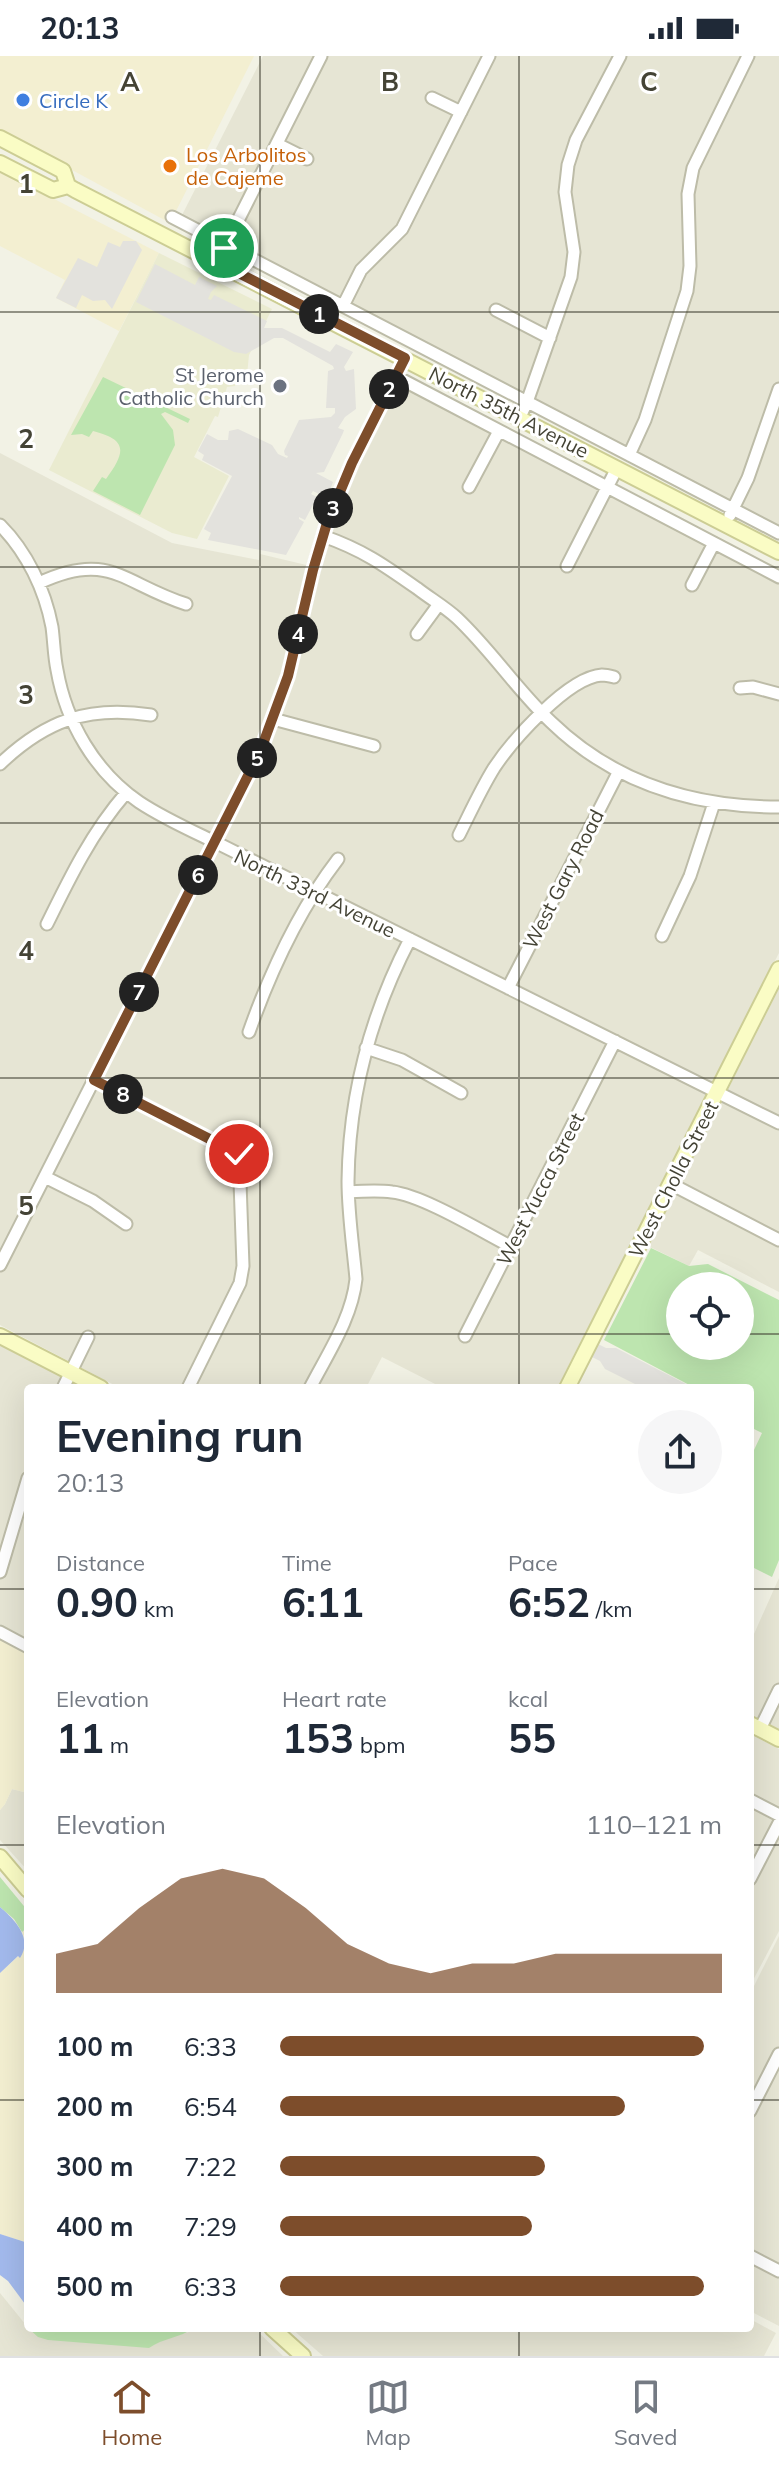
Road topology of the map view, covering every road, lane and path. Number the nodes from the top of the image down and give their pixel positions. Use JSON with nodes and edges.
{"nodes":[{"id":1,"x":321,"y":56,"type":"edge"},
{"id":2,"x":489,"y":56,"type":"edge"},
{"id":3,"x":620,"y":56,"type":"edge"},
{"id":4,"x":748,"y":56,"type":"edge"},
{"id":5,"x":432,"y":98,"type":"dead end"},
{"id":6,"x":461,"y":112,"type":"junction"},
{"id":7,"x":0,"y":138,"type":"edge"},
{"id":8,"x":277,"y":144,"type":"junction"},
{"id":9,"x":307,"y":159,"type":"dead end"},
{"id":10,"x":0,"y":163,"type":"edge"},
{"id":11,"x":68,"y":186,"type":"junction"},
{"id":12,"x":565,"y":192,"type":"junction"},
{"id":13,"x":550,"y":193,"type":"dead end"},
{"id":14,"x":172,"y":217,"type":"dead end"},
{"id":15,"x":225,"y":245,"type":"junction"},
{"id":16,"x":217,"y":262,"type":"junction"},
{"id":17,"x":343,"y":306,"type":"junction"},
{"id":18,"x":496,"y":310,"type":"dead end"},
{"id":19,"x":550,"y":338,"type":"junction"},
{"id":20,"x":405,"y":358,"type":"junction"},
{"id":21,"x":395,"y":376,"type":"junction"},
{"id":22,"x":779,"y":389,"type":"edge"},
{"id":23,"x":527,"y":402,"type":"junction"},
{"id":24,"x":520,"y":417,"type":"junction"},
{"id":25,"x":499,"y":431,"type":"junction"},
{"id":26,"x":629,"y":455,"type":"junction"},
{"id":27,"x":617,"y":468,"type":"junction"},
{"id":28,"x":469,"y":487,"type":"dead end"},
{"id":29,"x":607,"y":487,"type":"junction"},
{"id":30,"x":733,"y":509,"type":"junction"},
{"id":31,"x":725,"y":524,"type":"junction"},
{"id":32,"x":1,"y":528,"type":"edge"},
{"id":33,"x":779,"y":533,"type":"edge"},
{"id":34,"x":323,"y":536,"type":"junction"},
{"id":35,"x":714,"y":543,"type":"junction"},
{"id":36,"x":779,"y":552,"type":"edge"},
{"id":37,"x":567,"y":566,"type":"dead end"},
{"id":38,"x":779,"y":577,"type":"edge"},
{"id":39,"x":39,"y":583,"type":"junction"},
{"id":40,"x":692,"y":585,"type":"dead end"},
{"id":41,"x":186,"y":604,"type":"dead end"},
{"id":42,"x":439,"y":604,"type":"junction"},
{"id":43,"x":417,"y":634,"type":"dead end"},
{"id":44,"x":614,"y":677,"type":"dead end"},
{"id":45,"x":740,"y":688,"type":"dead end"},
{"id":46,"x":779,"y":694,"type":"edge"},
{"id":47,"x":542,"y":713,"type":"junction"},
{"id":48,"x":151,"y":715,"type":"dead end"},
{"id":49,"x":71,"y":718,"type":"junction"},
{"id":50,"x":273,"y":719,"type":"junction"},
{"id":51,"x":374,"y":746,"type":"dead end"},
{"id":52,"x":0,"y":764,"type":"edge"},
{"id":53,"x":619,"y":771,"type":"junction"},
{"id":54,"x":126,"y":793,"type":"junction"},
{"id":55,"x":714,"y":803,"type":"junction"},
{"id":56,"x":779,"y":807,"type":"edge"},
{"id":57,"x":459,"y":835,"type":"dead end"},
{"id":58,"x":215,"y":842,"type":"junction"},
{"id":59,"x":338,"y":859,"type":"dead end"},
{"id":60,"x":314,"y":892,"type":"junction"},
{"id":61,"x":47,"y":924,"type":"dead end"},
{"id":62,"x":662,"y":936,"type":"dead end"},
{"id":63,"x":410,"y":939,"type":"junction"},
{"id":64,"x":779,"y":969,"type":"edge"},
{"id":65,"x":508,"y":988,"type":"junction"},
{"id":66,"x":249,"y":1032,"type":"dead end"},
{"id":67,"x":615,"y":1041,"type":"junction"},
{"id":68,"x":366,"y":1048,"type":"junction"},
{"id":69,"x":94,"y":1080,"type":"junction"},
{"id":70,"x":717,"y":1092,"type":"junction"},
{"id":71,"x":461,"y":1093,"type":"dead end"},
{"id":72,"x":779,"y":1123,"type":"edge"},
{"id":73,"x":45,"y":1177,"type":"junction"},
{"id":74,"x":671,"y":1184,"type":"junction"},
{"id":75,"x":349,"y":1192,"type":"junction"},
{"id":76,"x":126,"y":1224,"type":"dead end"},
{"id":77,"x":779,"y":1240,"type":"edge"},
{"id":78,"x":510,"y":1246,"type":"junction"},
{"id":79,"x":0,"y":1265,"type":"edge"},
{"id":80,"x":0,"y":1336,"type":"edge"},
{"id":81,"x":465,"y":1336,"type":"dead end"},
{"id":82,"x":88,"y":1337,"type":"dead end"},
{"id":83,"x":71,"y":1372,"type":"junction"},
{"id":84,"x":65,"y":1384,"type":"edge"},
{"id":85,"x":94,"y":1384,"type":"edge"},
{"id":86,"x":190,"y":1384,"type":"edge"},
{"id":87,"x":312,"y":1384,"type":"edge"},
{"id":88,"x":569,"y":1384,"type":"edge"},
{"id":89,"x":24,"y":1491,"type":"edge"},
{"id":90,"x":0,"y":1572,"type":"edge"},
{"id":91,"x":0,"y":1632,"type":"edge"},
{"id":92,"x":24,"y":1645,"type":"edge"},
{"id":93,"x":779,"y":1690,"type":"edge"},
{"id":94,"x":755,"y":1727,"type":"edge"},
{"id":95,"x":779,"y":1739,"type":"edge"},
{"id":96,"x":754,"y":1802,"type":"edge"},
{"id":97,"x":779,"y":1815,"type":"edge"},
{"id":98,"x":779,"y":1823,"type":"edge"},
{"id":99,"x":0,"y":1857,"type":"edge"},
{"id":100,"x":754,"y":1871,"type":"edge"},
{"id":101,"x":24,"y":1885,"type":"edge"},
{"id":102,"x":779,"y":2054,"type":"edge"},
{"id":103,"x":754,"y":2103,"type":"edge"},
{"id":104,"x":754,"y":2258,"type":"edge"},
{"id":105,"x":779,"y":2271,"type":"edge"},
{"id":106,"x":276,"y":2332,"type":"edge"},
{"id":107,"x":303,"y":2356,"type":"edge"}],
"edges":[{"from":1,"to":8,"type":"street"},
{"from":2,"to":6,"type":"street"},
{"from":3,"to":12,"type":"street"},
{"from":4,"to":26,"type":"street"},
{"from":5,"to":6,"type":"street"},
{"from":6,"to":17,"type":"street"},
{"from":7,"to":11,"type":"main road","name":"North 35th Avenue"},
{"from":8,"to":9,"type":"street"},
{"from":8,"to":15,"type":"street"},
{"from":10,"to":11,"type":"main road","name":"North 35th Avenue"},
{"from":11,"to":16,"type":"main road","name":"North 35th Avenue"},
{"from":12,"to":13,"type":"street"},
{"from":12,"to":19,"type":"street"},
{"from":14,"to":15,"type":"street","name":"North 35th Avenue"},
{"from":15,"to":16,"type":"street"},
{"from":15,"to":17,"type":"street","name":"North 35th Avenue"},
{"from":16,"to":20,"type":"main road","name":"North 35th Avenue"},
{"from":17,"to":23,"type":"street","name":"North 35th Avenue"},
{"from":18,"to":19,"type":"street"},
{"from":19,"to":23,"type":"street"},
{"from":20,"to":21,"type":"street"},
{"from":20,"to":24,"type":"main road","name":"North 35th Avenue"},
{"from":21,"to":25,"type":"street","name":"North 35th Avenue"},
{"from":21,"to":34,"type":"street"},
{"from":22,"to":30,"type":"street"},
{"from":23,"to":24,"type":"street"},
{"from":23,"to":26,"type":"street","name":"North 35th Avenue"},
{"from":24,"to":27,"type":"main road","name":"North 35th Avenue"},
{"from":25,"to":28,"type":"street"},
{"from":25,"to":29,"type":"street","name":"North 35th Avenue"},
{"from":26,"to":30,"type":"street","name":"North 35th Avenue"},
{"from":27,"to":29,"type":"street"},
{"from":27,"to":31,"type":"main road","name":"North 35th Avenue"},
{"from":29,"to":35,"type":"street","name":"North 35th Avenue"},
{"from":29,"to":37,"type":"street"},
{"from":30,"to":31,"type":"street"},
{"from":30,"to":33,"type":"street","name":"North 35th Avenue"},
{"from":31,"to":36,"type":"main road","name":"North 35th Avenue"},
{"from":32,"to":39,"type":"street","name":"North 33rd Avenue"},
{"from":34,"to":42,"type":"street"},
{"from":34,"to":50,"type":"street"},
{"from":35,"to":38,"type":"street","name":"North 35th Avenue"},
{"from":35,"to":40,"type":"street"},
{"from":39,"to":41,"type":"street"},
{"from":39,"to":49,"type":"street","name":"North 33rd Avenue"},
{"from":42,"to":43,"type":"street"},
{"from":42,"to":47,"type":"street"},
{"from":44,"to":47,"type":"street"},
{"from":45,"to":46,"type":"street"},
{"from":47,"to":53,"type":"street"},
{"from":47,"to":57,"type":"street"},
{"from":48,"to":49,"type":"street"},
{"from":49,"to":52,"type":"street"},
{"from":49,"to":54,"type":"street","name":"North 33rd Avenue"},
{"from":50,"to":51,"type":"street"},
{"from":50,"to":58,"type":"street"},
{"from":53,"to":55,"type":"street"},
{"from":53,"to":65,"type":"street","name":"West Gary Road"},
{"from":54,"to":58,"type":"street","name":"North 33rd Avenue"},
{"from":54,"to":61,"type":"street"},
{"from":55,"to":56,"type":"street"},
{"from":55,"to":62,"type":"street"},
{"from":58,"to":60,"type":"street","name":"North 33rd Avenue"},
{"from":58,"to":69,"type":"street"},
{"from":59,"to":60,"type":"street"},
{"from":60,"to":63,"type":"street","name":"North 33rd Avenue"},
{"from":60,"to":66,"type":"street"},
{"from":63,"to":65,"type":"street","name":"North 33rd Avenue"},
{"from":63,"to":68,"type":"street"},
{"from":64,"to":70,"type":"main road","name":"West Cholla Street"},
{"from":65,"to":67,"type":"street","name":"North 33rd Avenue"},
{"from":67,"to":70,"type":"street","name":"North 33rd Avenue"},
{"from":67,"to":78,"type":"street","name":"West Yucca Street"},
{"from":68,"to":71,"type":"street"},
{"from":68,"to":75,"type":"street"},
{"from":69,"to":73,"type":"street"},
{"from":69,"to":86,"type":"street"},
{"from":70,"to":72,"type":"street","name":"North 33rd Avenue"},
{"from":70,"to":74,"type":"main road","name":"West Cholla Street"},
{"from":73,"to":76,"type":"street"},
{"from":73,"to":79,"type":"street"},
{"from":74,"to":77,"type":"street"},
{"from":74,"to":88,"type":"main road","name":"West Cholla Street"},
{"from":75,"to":78,"type":"street"},
{"from":75,"to":87,"type":"street"},
{"from":78,"to":81,"type":"street","name":"West Yucca Street"},
{"from":80,"to":83,"type":"main road"},
{"from":82,"to":83,"type":"street"},
{"from":83,"to":84,"type":"street"},
{"from":83,"to":85,"type":"main road"},
{"from":89,"to":90,"type":"street"},
{"from":91,"to":92,"type":"street"},
{"from":93,"to":94,"type":"street"},
{"from":94,"to":95,"type":"main road"},
{"from":96,"to":97,"type":"street"},
{"from":98,"to":100,"type":"street"},
{"from":99,"to":101,"type":"main road"},
{"from":102,"to":103,"type":"street"},
{"from":104,"to":105,"type":"street"},
{"from":106,"to":107,"type":"main road"}]}
